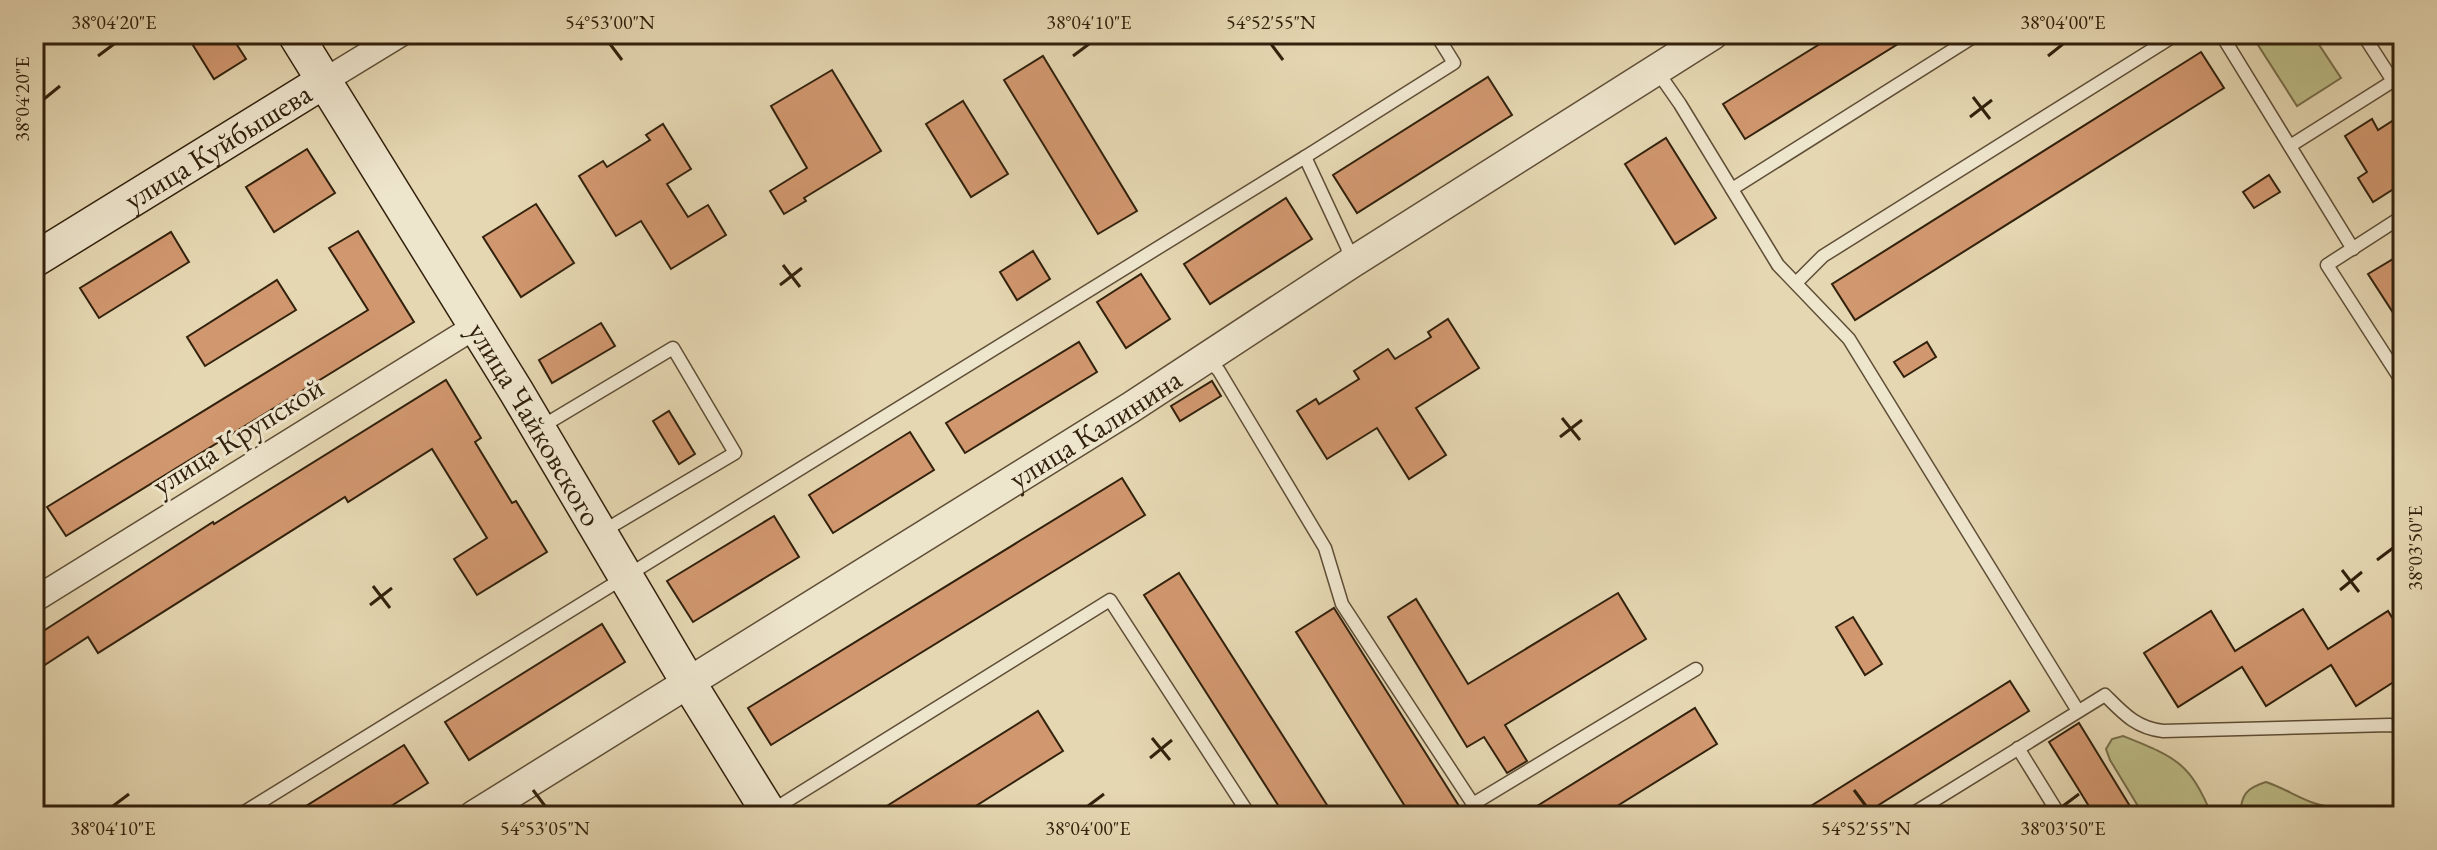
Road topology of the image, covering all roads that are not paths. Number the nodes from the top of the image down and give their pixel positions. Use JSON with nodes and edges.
{"nodes":[{"id":1,"x":295,"y":34,"type":"edge"},
{"id":2,"x":401,"y":34,"type":"edge"},
{"id":3,"x":1436,"y":34,"type":"edge"},
{"id":4,"x":1713,"y":34,"type":"edge"},
{"id":5,"x":1978,"y":34,"type":"edge"},
{"id":6,"x":2177,"y":34,"type":"edge"},
{"id":7,"x":2221,"y":34,"type":"edge"},
{"id":8,"x":2364,"y":35,"type":"edge"},
{"id":9,"x":1656,"y":69,"type":"junction"},
{"id":10,"x":324,"y":81,"type":"junction"},
{"id":11,"x":2290,"y":146,"type":"junction"},
{"id":12,"x":1305,"y":157,"type":"junction"},
{"id":13,"x":1732,"y":189,"type":"junction"},
{"id":14,"x":2403,"y":216,"type":"edge"},
{"id":15,"x":2353,"y":249,"type":"junction"},
{"id":16,"x":39,"y":253,"type":"edge"},
{"id":17,"x":1351,"y":263,"type":"junction"},
{"id":18,"x":1796,"y":283,"type":"junction"},
{"id":19,"x":476,"y":326,"type":"junction"},
{"id":20,"x":1206,"y":356,"type":"junction"},
{"id":21,"x":2403,"y":383,"type":"edge"},
{"id":22,"x":538,"y":428,"type":"junction"},
{"id":23,"x":600,"y":533,"type":"junction"},
{"id":24,"x":626,"y":577,"type":"junction"},
{"id":25,"x":34,"y":600,"type":"edge"},
{"id":26,"x":1696,"y":669,"type":"dead end"},
{"id":27,"x":688,"y":682,"type":"junction"},
{"id":28,"x":2078,"y":711,"type":"junction"},
{"id":29,"x":2403,"y":728,"type":"edge"},
{"id":30,"x":2018,"y":748,"type":"junction"},
{"id":31,"x":770,"y":814,"type":"edge"},
{"id":32,"x":238,"y":816,"type":"edge"},
{"id":33,"x":474,"y":816,"type":"edge"},
{"id":34,"x":1250,"y":816,"type":"edge"},
{"id":35,"x":1909,"y":816,"type":"edge"},
{"id":36,"x":2060,"y":816,"type":"edge"}],
"edges":[{"from":1,"to":10,"type":"main road","name":"улица Чайковского"},
{"from":2,"to":10,"type":"street","name":"улица Куйбышева"},
{"from":3,"to":12,"type":"lane"},
{"from":4,"to":9,"type":"street","name":"улица Калинина"},
{"from":5,"to":13,"type":"lane"},
{"from":6,"to":18,"type":"lane"},
{"from":7,"to":11,"type":"lane"},
{"from":8,"to":11,"type":"lane"},
{"from":9,"to":13,"type":"lane"},
{"from":9,"to":17,"type":"street","name":"улица Калинина"},
{"from":10,"to":16,"type":"main road","name":"улица Куйбышева"},
{"from":10,"to":19,"type":"main road","name":"улица Чайковского"},
{"from":11,"to":15,"type":"lane"},
{"from":12,"to":17,"type":"lane"},
{"from":12,"to":24,"type":"lane"},
{"from":13,"to":18,"type":"lane"},
{"from":14,"to":15,"type":"lane"},
{"from":15,"to":21,"type":"lane"},
{"from":17,"to":20,"type":"street","name":"улица Калинина"},
{"from":18,"to":28,"type":"lane"},
{"from":19,"to":22,"type":"main road","name":"улица Чайковского"},
{"from":19,"to":25,"type":"street","name":"улица Крупской"},
{"from":20,"to":26,"type":"lane"},
{"from":20,"to":27,"type":"street","name":"улица Калинина"},
{"from":22,"to":23,"type":"main road","name":"улица Чайковского"},
{"from":22,"to":23,"type":"lane"},
{"from":23,"to":24,"type":"main road","name":"улица Чайковского"},
{"from":24,"to":27,"type":"main road","name":"улица Чайковского"},
{"from":24,"to":32,"type":"lane"},
{"from":27,"to":31,"type":"main road","name":"улица Чайковского"},
{"from":27,"to":33,"type":"street","name":"улица Калинина"},
{"from":28,"to":29,"type":"lane"},
{"from":28,"to":30,"type":"lane"},
{"from":30,"to":35,"type":"lane"},
{"from":30,"to":36,"type":"lane"},
{"from":31,"to":34,"type":"lane"}]}
